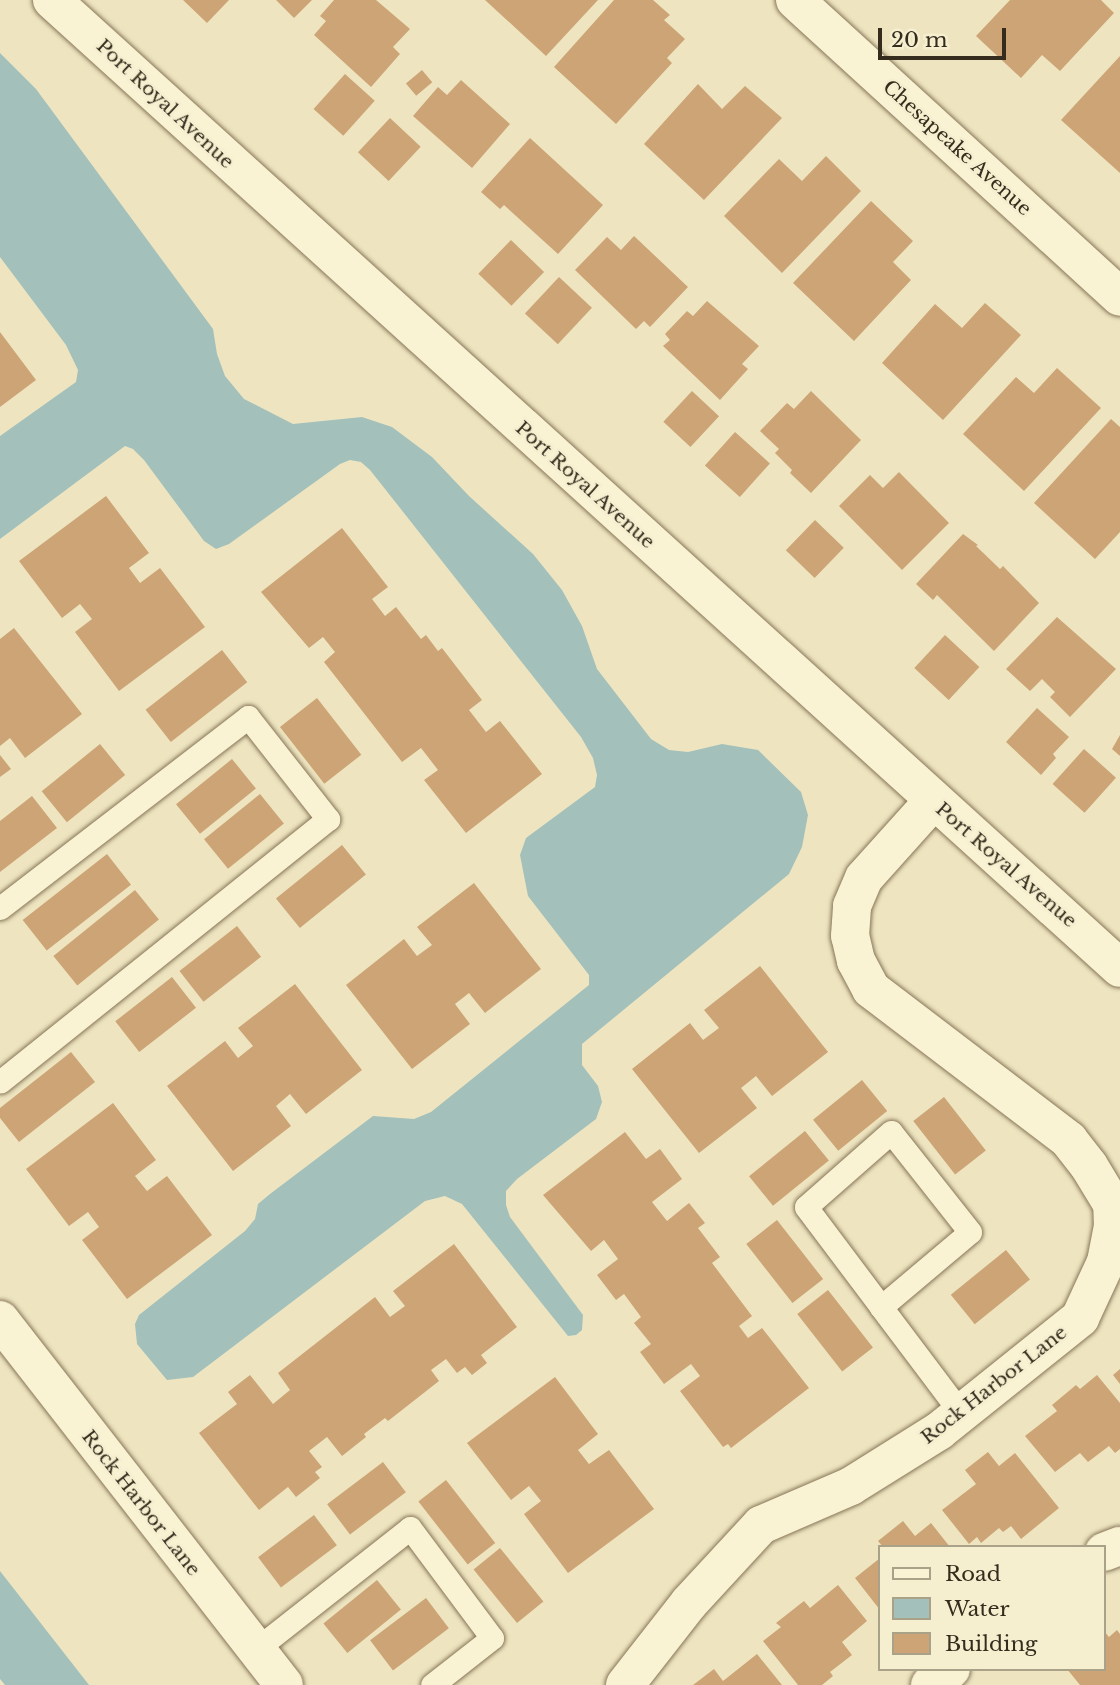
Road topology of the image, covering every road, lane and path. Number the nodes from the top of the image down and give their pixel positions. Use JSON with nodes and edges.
{"nodes":[{"id":1,"x":52,"y":0,"type":"edge"},
{"id":2,"x":795,"y":0,"type":"edge"},
{"id":3,"x":1120,"y":297,"type":"edge"},
{"id":4,"x":933,"y":801,"type":"junction"},
{"id":5,"x":0,"y":908,"type":"edge"},
{"id":6,"x":1120,"y":968,"type":"edge"},
{"id":7,"x":0,"y":1082,"type":"edge"},
{"id":8,"x":881,"y":1307,"type":"junction"},
{"id":9,"x":0,"y":1320,"type":"edge"},
{"id":10,"x":961,"y":1413,"type":"junction"},
{"id":11,"x":254,"y":1650,"type":"junction"},
{"id":12,"x":948,"y":1671,"type":"edge"},
{"id":13,"x":284,"y":1685,"type":"edge"},
{"id":14,"x":432,"y":1685,"type":"edge"},
{"id":15,"x":625,"y":1685,"type":"edge"},
{"id":16,"x":930,"y":1685,"type":"edge"}],
"edges":[{"from":1,"to":4,"type":"street","name":"Port Royal Avenue"},
{"from":2,"to":3,"type":"street","name":"Chesapeake Avenue"},
{"from":4,"to":6,"type":"street","name":"Port Royal Avenue"},
{"from":4,"to":10,"type":"street","name":"Rock Harbor Lane"},
{"from":5,"to":7,"type":"lane"},
{"from":8,"to":8,"type":"lane"},
{"from":8,"to":10,"type":"lane"},
{"from":9,"to":11,"type":"street","name":"Rock Harbor Lane"},
{"from":10,"to":15,"type":"street","name":"Rock Harbor Lane"},
{"from":11,"to":13,"type":"street","name":"Rock Harbor Lane"},
{"from":11,"to":14,"type":"lane"},
{"from":12,"to":16,"type":"street"}]}
